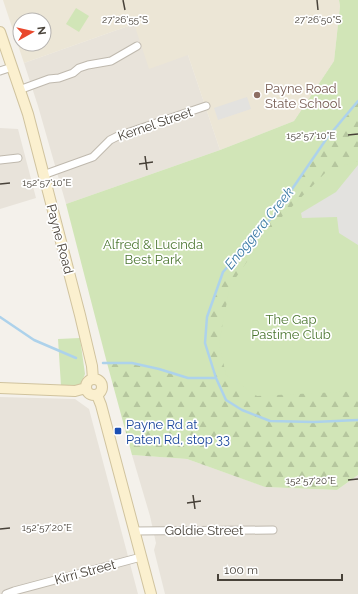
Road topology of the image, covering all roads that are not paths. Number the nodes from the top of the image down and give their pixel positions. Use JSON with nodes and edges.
{"nodes":[{"id":1,"x":0,"y":32,"type":"edge"},
{"id":2,"x":137,"y":46,"type":"dead end"},
{"id":3,"x":12,"y":67,"type":"junction"},
{"id":4,"x":0,"y":71,"type":"edge"},
{"id":5,"x":20,"y":90,"type":"junction"},
{"id":6,"x":206,"y":106,"type":"dead end"},
{"id":7,"x":18,"y":158,"type":"dead end"},
{"id":8,"x":0,"y":160,"type":"edge"},
{"id":9,"x":43,"y":175,"type":"junction"},
{"id":10,"x":93,"y":379,"type":"junction"},
{"id":11,"x":0,"y":388,"type":"edge"},
{"id":12,"x":86,"y":388,"type":"junction"},
{"id":13,"x":97,"y":395,"type":"junction"},
{"id":14,"x":273,"y":530,"type":"dead end"},
{"id":15,"x":134,"y":531,"type":"junction"},
{"id":16,"x":142,"y":557,"type":"junction"},
{"id":17,"x":6,"y":594,"type":"edge"},
{"id":18,"x":151,"y":594,"type":"edge"}],
"edges":[{"from":1,"to":3,"type":"main road","name":"Payne Road"},
{"from":2,"to":5,"type":"street"},
{"from":3,"to":4,"type":"street"},
{"from":3,"to":5,"type":"main road","name":"Payne Road"},
{"from":5,"to":9,"type":"main road","name":"Payne Road"},
{"from":6,"to":9,"type":"street","name":"Kernel Street"},
{"from":7,"to":8,"type":"street"},
{"from":9,"to":10,"type":"main road","name":"Payne Road"},
{"from":10,"to":12,"type":"main road"},
{"from":10,"to":13,"type":"main road"},
{"from":11,"to":12,"type":"main road"},
{"from":12,"to":13,"type":"main road"},
{"from":13,"to":15,"type":"main road"},
{"from":14,"to":15,"type":"street","name":"Goldie Street"},
{"from":15,"to":16,"type":"main road"},
{"from":16,"to":17,"type":"street","name":"Kirri Street"},
{"from":16,"to":18,"type":"main road"}]}
